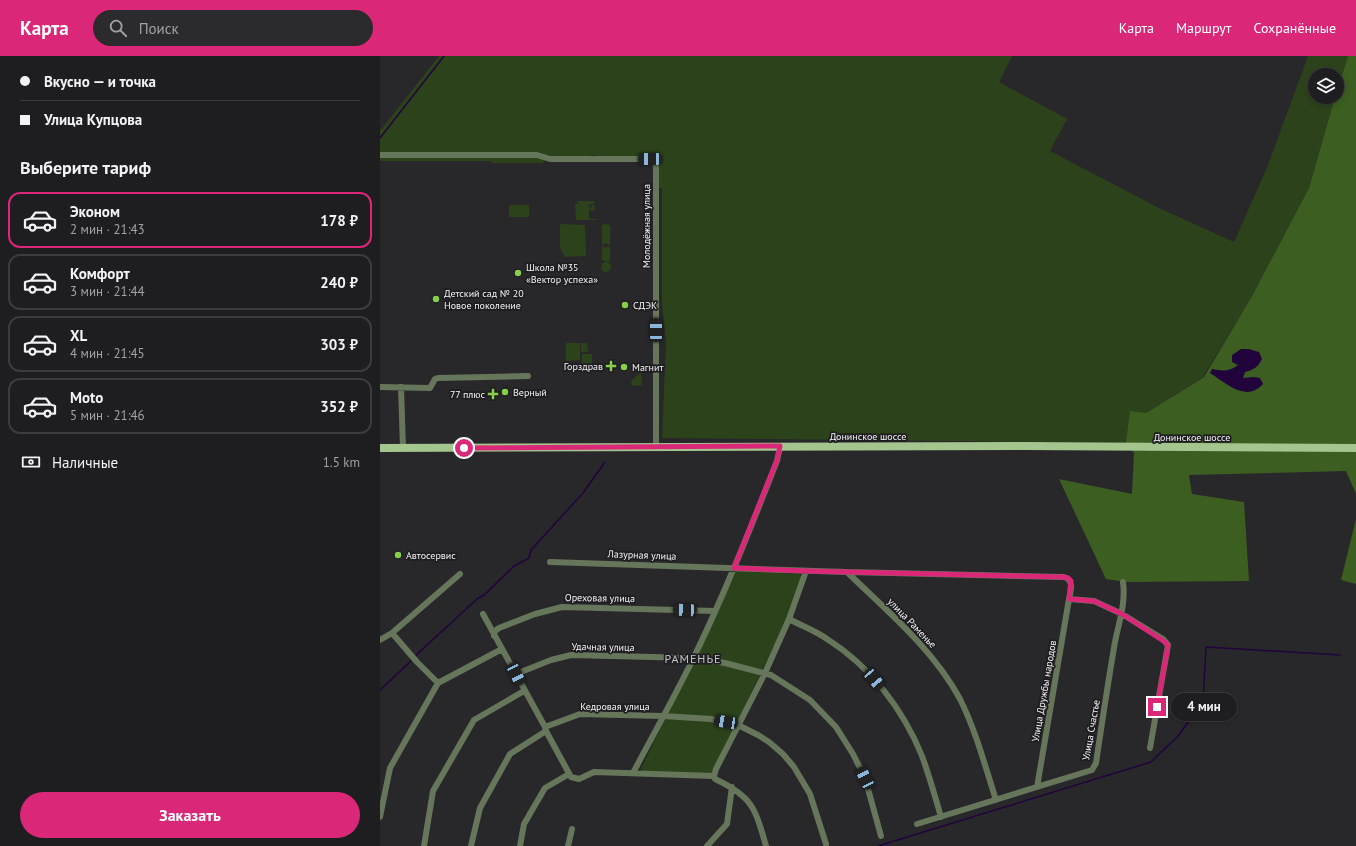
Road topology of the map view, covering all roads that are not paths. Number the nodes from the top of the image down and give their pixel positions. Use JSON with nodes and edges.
{"nodes":[{"id":1,"x":380,"y":155,"type":"edge"},
{"id":2,"x":528,"y":376,"type":"dead end"},
{"id":3,"x":380,"y":387,"type":"edge"},
{"id":4,"x":401,"y":387,"type":"junction"},
{"id":5,"x":780,"y":446,"type":"junction"},
{"id":6,"x":656,"y":447,"type":"junction"},
{"id":7,"x":380,"y":448,"type":"edge"},
{"id":8,"x":403,"y":448,"type":"junction"},
{"id":9,"x":1356,"y":448,"type":"edge"},
{"id":10,"x":550,"y":562,"type":"dead end"},
{"id":11,"x":734,"y":568,"type":"junction"},
{"id":12,"x":806,"y":571,"type":"junction"},
{"id":13,"x":846,"y":572,"type":"junction"},
{"id":14,"x":460,"y":574,"type":"dead end"},
{"id":15,"x":1123,"y":582,"type":"dead end"},
{"id":16,"x":1069,"y":599,"type":"junction"},
{"id":17,"x":715,"y":611,"type":"junction"},
{"id":18,"x":483,"y":614,"type":"dead end"},
{"id":19,"x":1122,"y":614,"type":"junction"},
{"id":20,"x":789,"y":619,"type":"junction"},
{"id":21,"x":392,"y":633,"type":"junction"},
{"id":22,"x":494,"y":636,"type":"junction"},
{"id":23,"x":380,"y":640,"type":"edge"},
{"id":24,"x":502,"y":649,"type":"junction"},
{"id":25,"x":693,"y":658,"type":"junction"},
{"id":26,"x":516,"y":674,"type":"junction"},
{"id":27,"x":765,"y":674,"type":"junction"},
{"id":28,"x":438,"y":683,"type":"junction"},
{"id":29,"x":524,"y":690,"type":"junction"},
{"id":30,"x":663,"y":716,"type":"junction"},
{"id":31,"x":738,"y":725,"type":"junction"},
{"id":32,"x":546,"y":729,"type":"junction"},
{"id":33,"x":1150,"y":748,"type":"dead end"},
{"id":34,"x":633,"y":773,"type":"junction"},
{"id":35,"x":570,"y":776,"type":"junction"},
{"id":36,"x":714,"y":776,"type":"junction"},
{"id":37,"x":732,"y":787,"type":"junction"},
{"id":38,"x":1038,"y":787,"type":"junction"},
{"id":39,"x":996,"y":800,"type":"junction"},
{"id":40,"x":380,"y":817,"type":"edge"},
{"id":41,"x":941,"y":817,"type":"junction"},
{"id":42,"x":917,"y":824,"type":"dead end"},
{"id":43,"x":572,"y":829,"type":"dead end"},
{"id":44,"x":881,"y":836,"type":"dead end"},
{"id":45,"x":826,"y":844,"type":"dead end"},
{"id":46,"x":424,"y":846,"type":"edge"},
{"id":47,"x":471,"y":846,"type":"edge"},
{"id":48,"x":520,"y":846,"type":"edge"},
{"id":49,"x":568,"y":846,"type":"edge"},
{"id":50,"x":707,"y":846,"type":"edge"},
{"id":51,"x":766,"y":846,"type":"edge"}],
"edges":[{"from":1,"to":6,"type":"street","name":"Молодёжная улица"},
{"from":2,"to":4,"type":"street"},
{"from":3,"to":4,"type":"street"},
{"from":4,"to":8,"type":"street"},
{"from":5,"to":6,"type":"main road","name":"Донинское шоссе"},
{"from":5,"to":9,"type":"main road","name":"Донинское шоссе"},
{"from":5,"to":11,"type":"street"},
{"from":6,"to":8,"type":"main road","name":"Донинское шоссе"},
{"from":7,"to":8,"type":"main road","name":"Донинское шоссе"},
{"from":10,"to":11,"type":"street","name":"Лазурная улица"},
{"from":11,"to":12,"type":"street"},
{"from":11,"to":17,"type":"street"},
{"from":12,"to":13,"type":"street"},
{"from":12,"to":20,"type":"street"},
{"from":13,"to":16,"type":"street","name":"Улица Дружбы народов"},
{"from":13,"to":39,"type":"street","name":"улица Раменье"},
{"from":14,"to":21,"type":"street"},
{"from":15,"to":19,"type":"street","name":"Улица Счастье"},
{"from":16,"to":19,"type":"street"},
{"from":16,"to":38,"type":"street","name":"Улица Дружбы народов"},
{"from":17,"to":22,"type":"street","name":"Ореховая улица"},
{"from":17,"to":25,"type":"street"},
{"from":18,"to":22,"type":"street"},
{"from":19,"to":33,"type":"street"},
{"from":19,"to":38,"type":"street","name":"Улица Счастье"},
{"from":20,"to":27,"type":"street"},
{"from":20,"to":41,"type":"street"},
{"from":21,"to":23,"type":"street"},
{"from":21,"to":28,"type":"street"},
{"from":22,"to":24,"type":"street"},
{"from":24,"to":26,"type":"street"},
{"from":24,"to":28,"type":"street"},
{"from":25,"to":26,"type":"street","name":"Удачная улица"},
{"from":25,"to":27,"type":"street","name":"Удачная улица"},
{"from":25,"to":30,"type":"street"},
{"from":26,"to":29,"type":"street"},
{"from":27,"to":31,"type":"street"},
{"from":27,"to":44,"type":"street","name":"Удачная улица"},
{"from":28,"to":40,"type":"street"},
{"from":29,"to":32,"type":"street"},
{"from":29,"to":46,"type":"street"},
{"from":30,"to":31,"type":"street","name":"Кедровая улица"},
{"from":30,"to":32,"type":"street","name":"Кедровая улица"},
{"from":30,"to":34,"type":"street"},
{"from":31,"to":36,"type":"street"},
{"from":31,"to":45,"type":"street","name":"Кедровая улица"},
{"from":32,"to":35,"type":"street"},
{"from":32,"to":47,"type":"street","name":"Кедровая улица"},
{"from":34,"to":35,"type":"street"},
{"from":34,"to":36,"type":"street"},
{"from":35,"to":48,"type":"street"},
{"from":36,"to":37,"type":"street"},
{"from":37,"to":50,"type":"street"},
{"from":37,"to":51,"type":"street"},
{"from":38,"to":39,"type":"street","name":"Улица Счастье"},
{"from":39,"to":41,"type":"street","name":"Улица Счастье"},
{"from":41,"to":42,"type":"street","name":"Улица Счастье"},
{"from":43,"to":49,"type":"street"}]}
